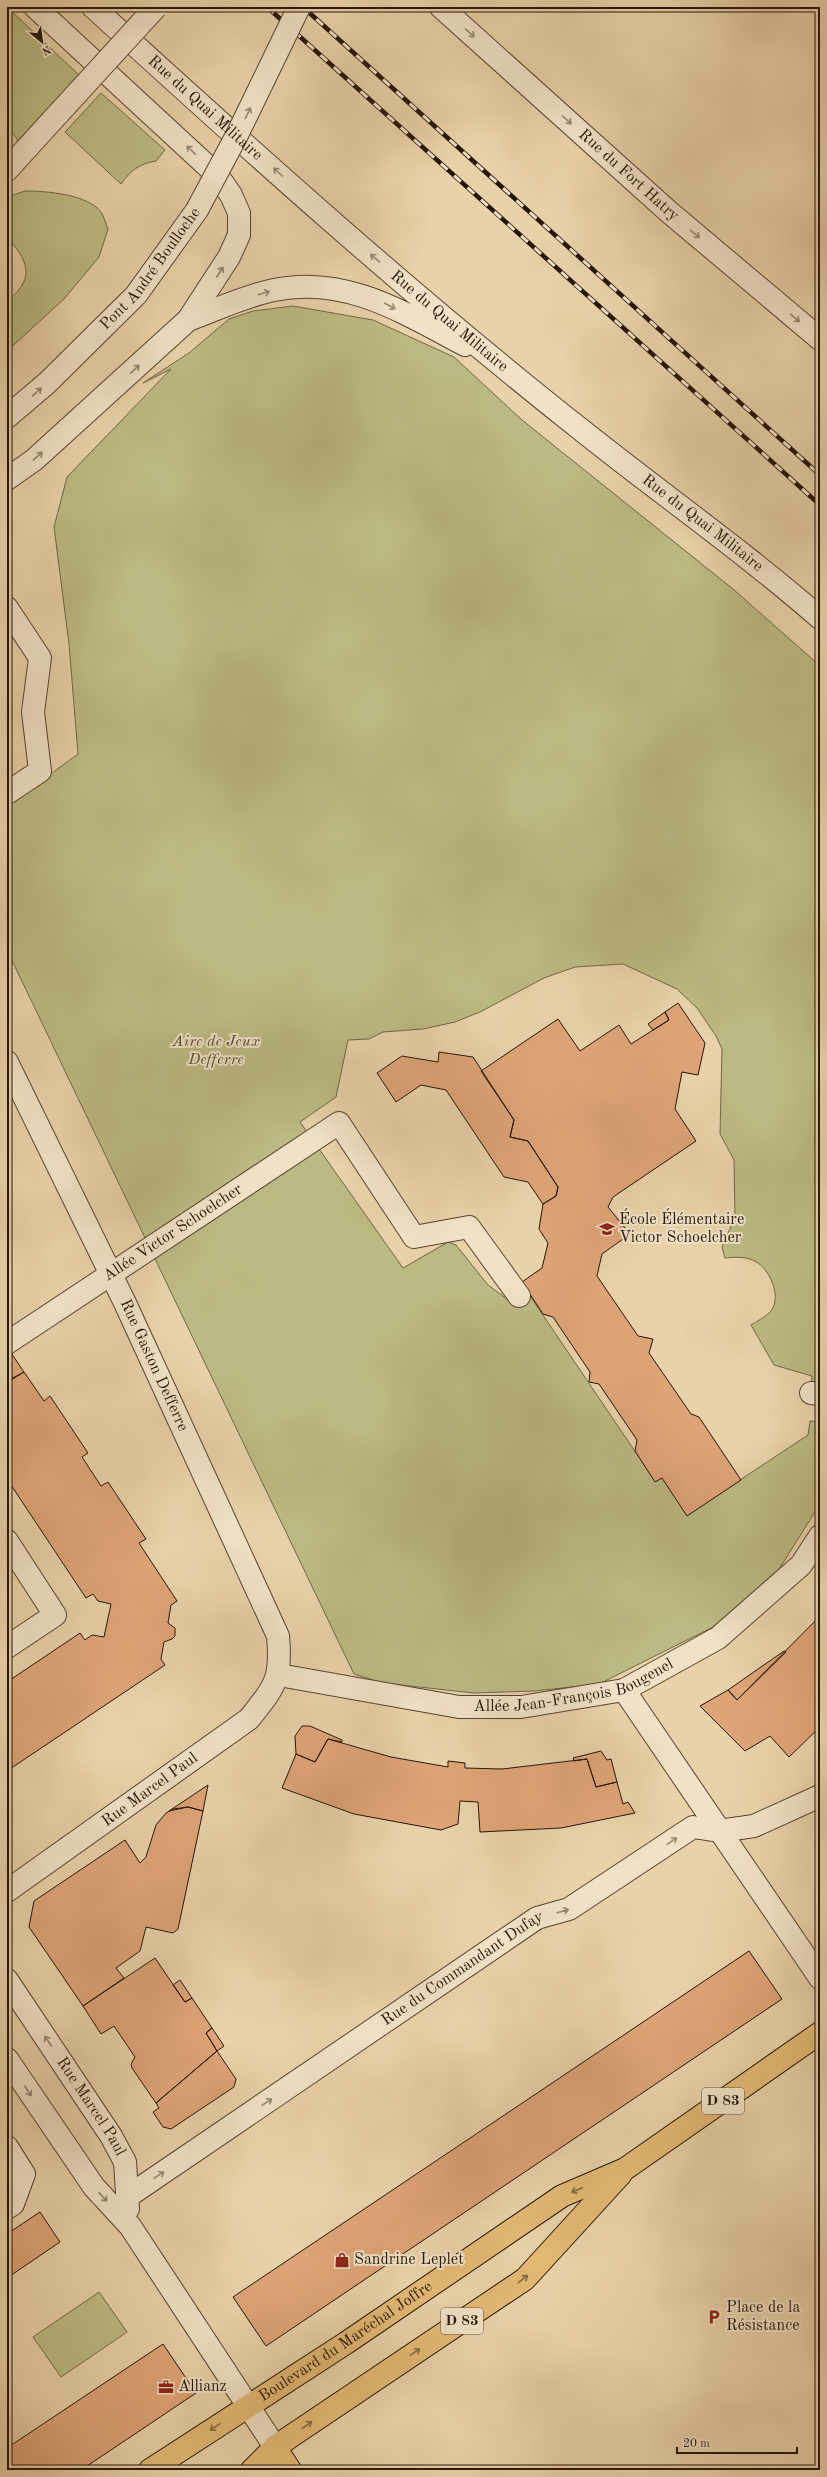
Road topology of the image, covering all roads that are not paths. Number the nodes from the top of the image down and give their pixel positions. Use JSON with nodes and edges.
{"nodes":[{"id":1,"x":35,"y":7,"type":"edge"},
{"id":2,"x":93,"y":7,"type":"edge"},
{"id":3,"x":156,"y":7,"type":"edge"},
{"id":4,"x":299,"y":7,"type":"edge"},
{"id":5,"x":441,"y":7,"type":"edge"},
{"id":6,"x":8,"y":165,"type":"edge"},
{"id":7,"x":188,"y":320,"type":"junction"},
{"id":8,"x":820,"y":339,"type":"edge"},
{"id":9,"x":502,"y":364,"type":"junction"},
{"id":10,"x":7,"y":418,"type":"edge"},
{"id":11,"x":7,"y":479,"type":"edge"},
{"id":12,"x":7,"y":608,"type":"edge"},
{"id":13,"x":820,"y":618,"type":"edge"},
{"id":14,"x":7,"y":793,"type":"edge"},
{"id":15,"x":7,"y":1062,"type":"edge"},
{"id":16,"x":110,"y":1274,"type":"junction"},
{"id":17,"x":519,"y":1296,"type":"dead end"},
{"id":18,"x":7,"y":1343,"type":"edge"},
{"id":19,"x":820,"y":1536,"type":"edge"},
{"id":20,"x":7,"y":1541,"type":"edge"},
{"id":21,"x":7,"y":1647,"type":"edge"},
{"id":22,"x":279,"y":1675,"type":"junction"},
{"id":23,"x":624,"y":1690,"type":"junction"},
{"id":24,"x":820,"y":1796,"type":"edge"},
{"id":25,"x":719,"y":1831,"type":"junction"},
{"id":26,"x":7,"y":1891,"type":"edge"},
{"id":27,"x":820,"y":1978,"type":"edge"},
{"id":28,"x":7,"y":1980,"type":"edge"},
{"id":29,"x":820,"y":2033,"type":"edge"},
{"id":30,"x":7,"y":2058,"type":"edge"},
{"id":31,"x":7,"y":2147,"type":"edge"},
{"id":32,"x":625,"y":2169,"type":"junction"},
{"id":33,"x":127,"y":2197,"type":"junction"},
{"id":34,"x":7,"y":2208,"type":"edge"},
{"id":35,"x":130,"y":2226,"type":"junction"},
{"id":36,"x":247,"y":2405,"type":"junction"},
{"id":37,"x":275,"y":2447,"type":"junction"},
{"id":38,"x":150,"y":2470,"type":"edge"},
{"id":39,"x":252,"y":2470,"type":"edge"},
{"id":40,"x":290,"y":2470,"type":"edge"}],
"edges":[{"from":7,"to":1,"type":"street","one_way":true},
{"from":9,"to":2,"type":"street","name":"Rue du Quai Militaire","one_way":true},
{"from":3,"to":6,"type":"street","bridge":true},
{"from":10,"to":4,"type":"street","name":"Pont André Boulloche","one_way":true,"bridge":true},
{"from":5,"to":8,"type":"street","name":"Rue du Fort Hatry","one_way":true},
{"from":7,"to":9,"type":"street","one_way":true},
{"from":11,"to":7,"type":"street","one_way":true},
{"from":9,"to":13,"type":"street","name":"Rue du Quai Militaire"},
{"from":12,"to":14,"type":"street"},
{"from":15,"to":16,"type":"street","name":"Rue Gaston Defferre"},
{"from":16,"to":17,"type":"street","name":"Allée Victor Schoelcher"},
{"from":16,"to":18,"type":"street","name":"Allée Victor Schoelcher"},
{"from":16,"to":22,"type":"street","name":"Rue Gaston Defferre"},
{"from":19,"to":23,"type":"street","name":"Allée Jean-François Bougenel"},
{"from":20,"to":21,"type":"street"},
{"from":22,"to":23,"type":"street","name":"Allée Jean-François Bougenel"},
{"from":22,"to":26,"type":"street","name":"Rue Marcel Paul"},
{"from":23,"to":25,"type":"street"},
{"from":24,"to":25,"type":"street","name":"Rue du Commandant Dufay"},
{"from":25,"to":27,"type":"street"},
{"from":33,"to":25,"type":"street","name":"Rue du Commandant Dufay","one_way":true},
{"from":33,"to":28,"type":"street","name":"Rue Marcel Paul","one_way":true},
{"from":29,"to":32,"type":"main road","name":"Boulevard du Maréchal Joffre","number":"D 83"},
{"from":30,"to":35,"type":"street","name":"Rue Marcel Paul","one_way":true},
{"from":31,"to":34,"type":"street"},
{"from":32,"to":36,"type":"main road","name":"Boulevard du Maréchal Joffre","number":"D 83","one_way":true},
{"from":37,"to":32,"type":"main road","name":"Boulevard du Maréchal Joffre","number":"D 83","one_way":true},
{"from":33,"to":35,"type":"street","name":"Rue Marcel Paul"},
{"from":35,"to":36,"type":"street","name":"Rue Marcel Paul"},
{"from":36,"to":37,"type":"street","name":"Rue Marcel Paul"},
{"from":36,"to":38,"type":"main road","name":"Boulevard du Maréchal Joffre","number":"D 83","one_way":true},
{"from":37,"to":39,"type":"main road","name":"Boulevard du Maréchal Joffre","number":"D 83"},
{"from":37,"to":40,"type":"main road"}]}
